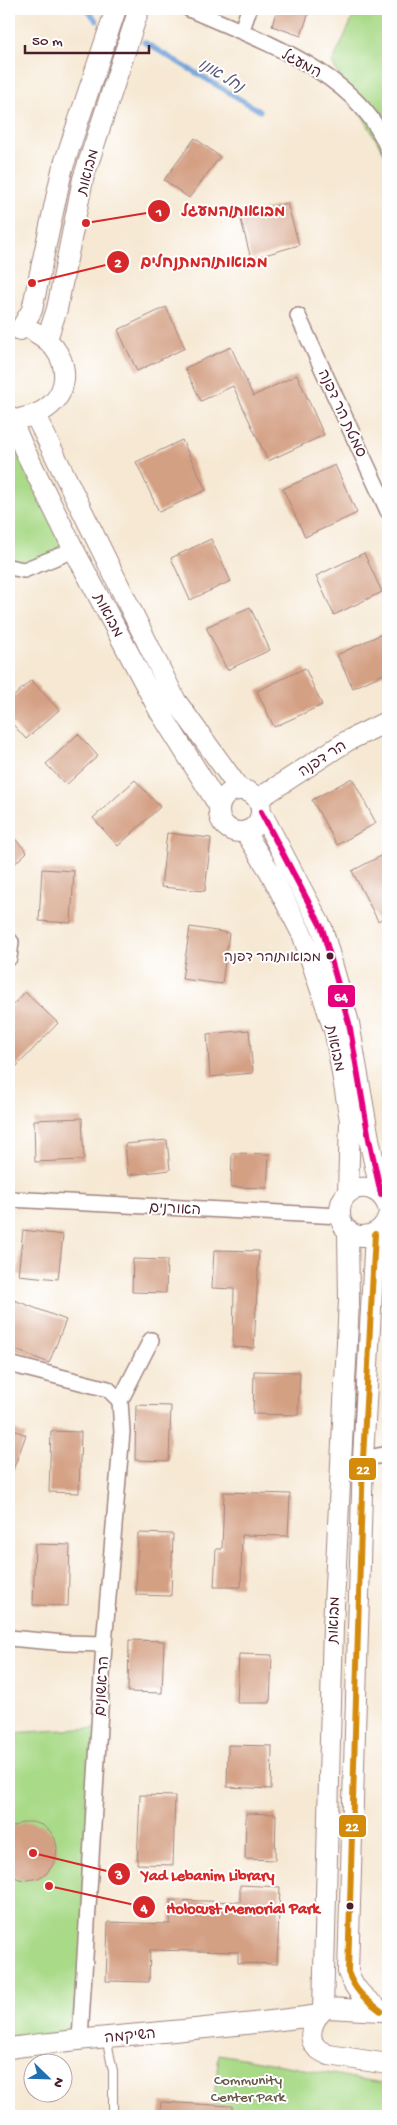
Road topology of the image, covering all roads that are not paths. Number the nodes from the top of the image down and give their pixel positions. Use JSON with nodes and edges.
{"nodes":[{"id":1,"x":116,"y":9,"type":"edge"},
{"id":2,"x":139,"y":9,"type":"edge"},
{"id":3,"x":189,"y":9,"type":"edge"},
{"id":4,"x":249,"y":9,"type":"edge"},
{"id":5,"x":242,"y":30,"type":"junction"},
{"id":6,"x":388,"y":149,"type":"edge"},
{"id":7,"x":298,"y":316,"type":"dead end"},
{"id":8,"x":14,"y":330,"type":"edge"},
{"id":9,"x":47,"y":339,"type":"junction"},
{"id":10,"x":35,"y":416,"type":"junction"},
{"id":11,"x":10,"y":417,"type":"edge"},
{"id":12,"x":388,"y":511,"type":"edge"},
{"id":13,"x":74,"y":550,"type":"junction"},
{"id":14,"x":9,"y":567,"type":"edge"},
{"id":15,"x":388,"y":721,"type":"edge"},
{"id":16,"x":253,"y":800,"type":"junction"},
{"id":17,"x":220,"y":806,"type":"junction"},
{"id":18,"x":245,"y":832,"type":"junction"},
{"id":19,"x":9,"y":940,"type":"edge"},
{"id":20,"x":9,"y":958,"type":"edge"},
{"id":21,"x":348,"y":1193,"type":"junction"},
{"id":22,"x":9,"y":1199,"type":"edge"},
{"id":23,"x":385,"y":1200,"type":"edge"},
{"id":24,"x":388,"y":1216,"type":"edge"},
{"id":25,"x":344,"y":1223,"type":"junction"},
{"id":26,"x":375,"y":1234,"type":"junction"},
{"id":27,"x":151,"y":1340,"type":"dead end"},
{"id":28,"x":9,"y":1364,"type":"edge"},
{"id":29,"x":120,"y":1401,"type":"junction"},
{"id":30,"x":388,"y":1454,"type":"edge"},
{"id":31,"x":363,"y":1459,"type":"junction"},
{"id":32,"x":9,"y":1638,"type":"edge"},
{"id":33,"x":104,"y":1644,"type":"junction"},
{"id":34,"x":384,"y":2011,"type":"edge"},
{"id":35,"x":321,"y":2013,"type":"junction"},
{"id":36,"x":252,"y":2025,"type":"junction"},
{"id":37,"x":106,"y":2037,"type":"junction"},
{"id":38,"x":80,"y":2039,"type":"junction"},
{"id":39,"x":314,"y":2045,"type":"junction"},
{"id":40,"x":9,"y":2048,"type":"edge"},
{"id":41,"x":388,"y":2064,"type":"edge"},
{"id":42,"x":112,"y":2116,"type":"edge"}],
"edges":[{"from":1,"to":8,"type":"street","name":"מבואות"},
{"from":2,"to":9,"type":"street","name":"מבואות"},
{"from":3,"to":5,"type":"street","name":"המעגל"},
{"from":4,"to":5,"type":"street"},
{"from":5,"to":6,"type":"street","name":"המעגל"},
{"from":7,"to":12,"type":"street","name":"סמטת הר דפנה"},
{"from":8,"to":9,"type":"street"},
{"from":9,"to":10,"type":"street"},
{"from":10,"to":11,"type":"street"},
{"from":10,"to":16,"type":"street","name":"מבואות"},
{"from":11,"to":13,"type":"street","name":"מבואות"},
{"from":13,"to":14,"type":"street"},
{"from":13,"to":17,"type":"street","name":"מבואות"},
{"from":15,"to":16,"type":"street","name":"הר דפנה"},
{"from":16,"to":17,"type":"street"},
{"from":16,"to":18,"type":"street"},
{"from":16,"to":23,"type":"street","name":"מבואות"},
{"from":17,"to":18,"type":"street"},
{"from":18,"to":21,"type":"street","name":"מבואות"},
{"from":19,"to":20,"type":"street"},
{"from":21,"to":23,"type":"street"},
{"from":21,"to":25,"type":"street","name":"מבואות"},
{"from":22,"to":25,"type":"street","name":"האורנים"},
{"from":24,"to":26,"type":"street"},
{"from":25,"to":26,"type":"street"},
{"from":25,"to":35,"type":"street","name":"מבואות"},
{"from":26,"to":31,"type":"street","name":"מבואות"},
{"from":27,"to":29,"type":"street"},
{"from":28,"to":29,"type":"street"},
{"from":29,"to":33,"type":"street","name":"הראשונים"},
{"from":30,"to":31,"type":"street"},
{"from":31,"to":34,"type":"street","name":"מבואות"},
{"from":32,"to":33,"type":"street"},
{"from":33,"to":38,"type":"street","name":"הראשונים"},
{"from":34,"to":35,"type":"street","name":"השיקמה"},
{"from":35,"to":36,"type":"street","name":"השיקמה"},
{"from":35,"to":39,"type":"street","name":"מבואות"},
{"from":36,"to":37,"type":"street","name":"השיקמה"},
{"from":36,"to":39,"type":"street","name":"השיקמה"},
{"from":37,"to":38,"type":"street","name":"השיקמה"},
{"from":37,"to":42,"type":"lane"},
{"from":38,"to":40,"type":"street","name":"השיקמה"},
{"from":39,"to":41,"type":"street","name":"השיקמה"}]}
